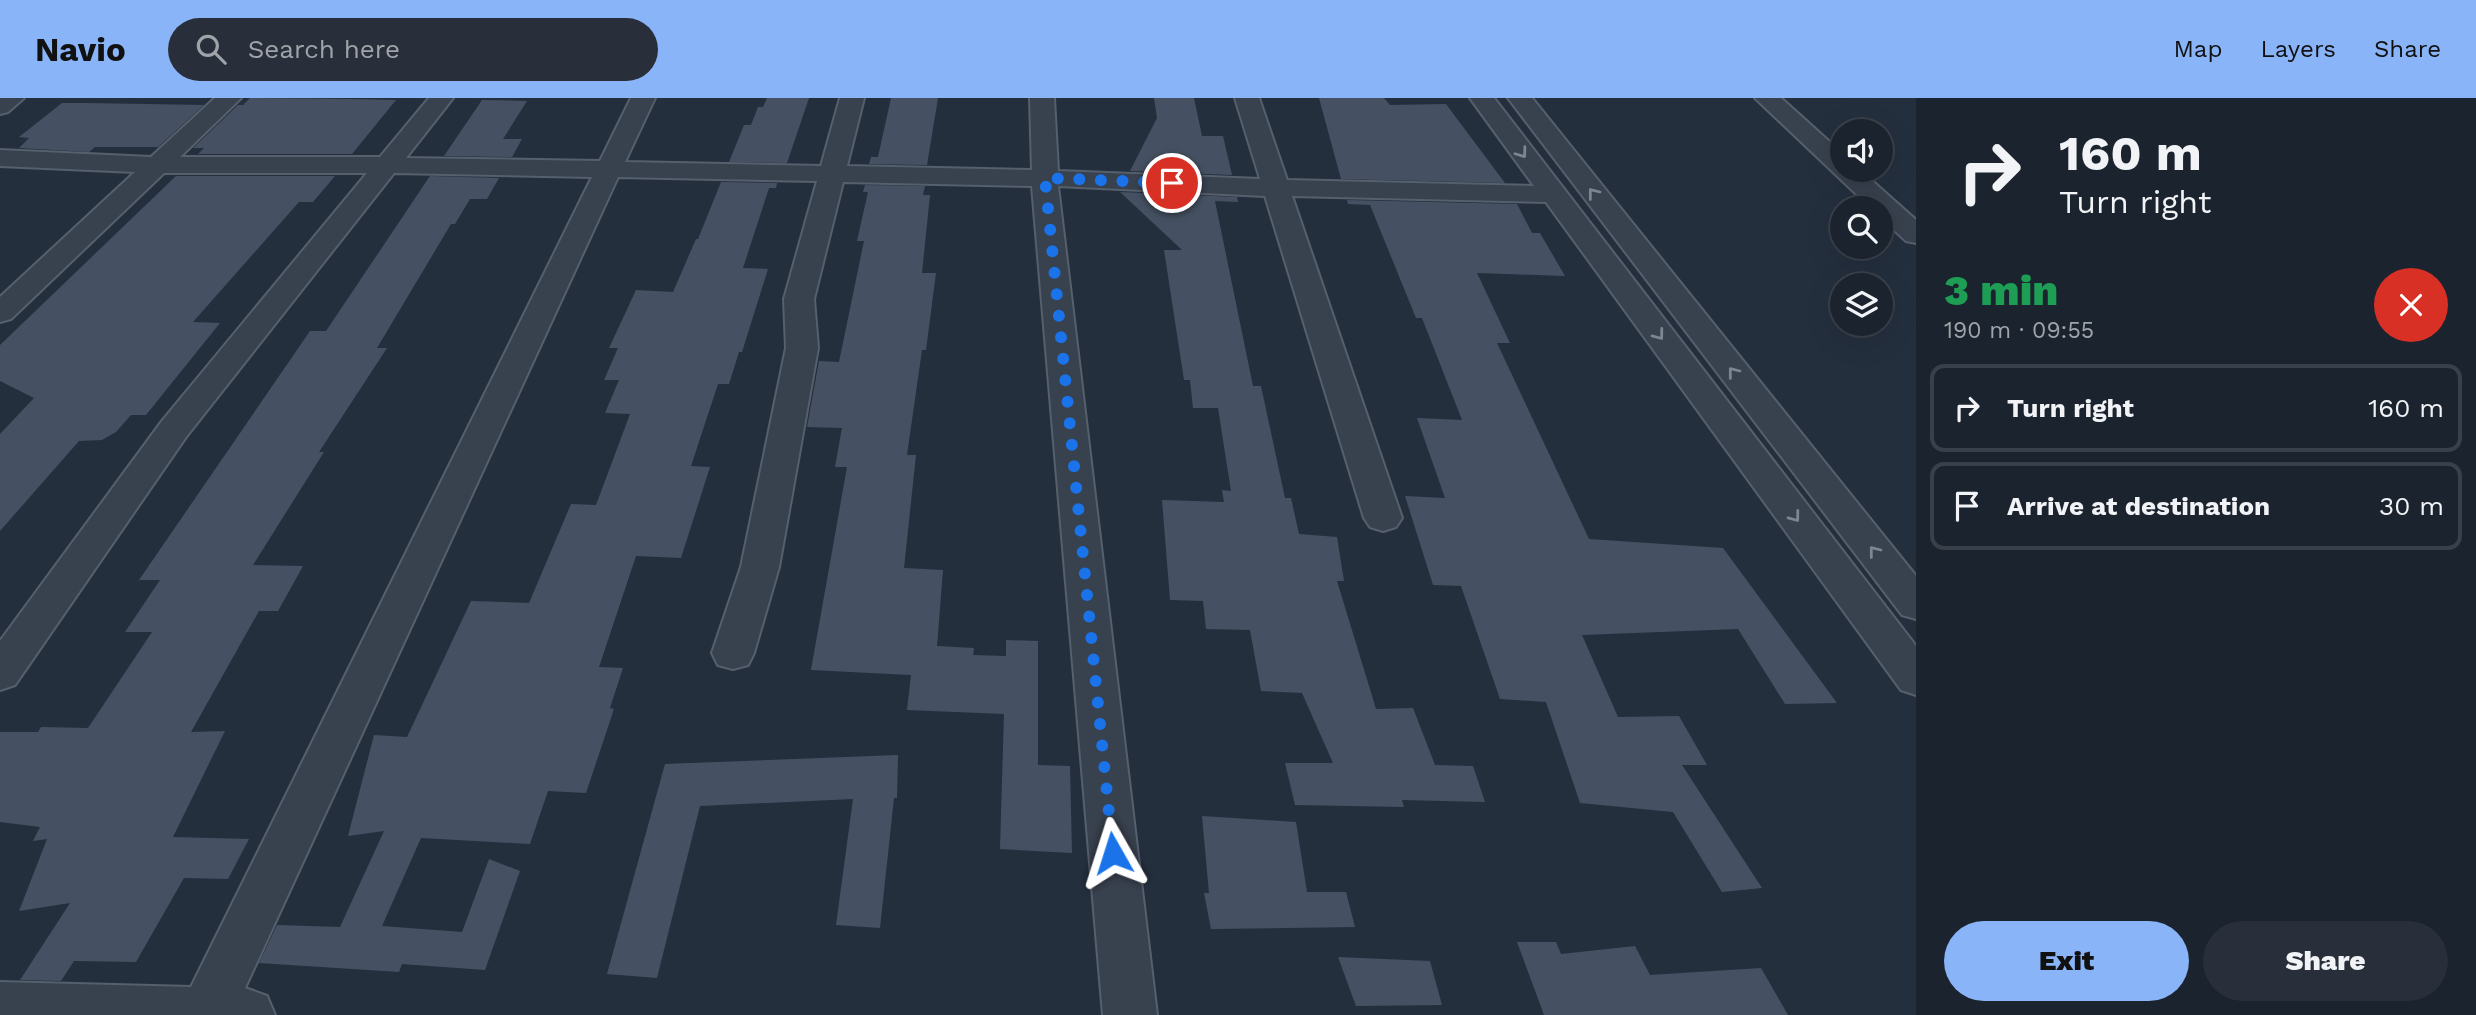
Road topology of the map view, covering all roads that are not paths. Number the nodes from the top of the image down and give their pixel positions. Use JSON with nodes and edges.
{"nodes":[{"id":1,"x":12,"y":98,"type":"edge"},
{"id":2,"x":229,"y":98,"type":"edge"},
{"id":3,"x":441,"y":98,"type":"edge"},
{"id":4,"x":643,"y":98,"type":"edge"},
{"id":5,"x":852,"y":98,"type":"edge"},
{"id":6,"x":1042,"y":98,"type":"edge"},
{"id":7,"x":1247,"y":98,"type":"edge"},
{"id":8,"x":1482,"y":98,"type":"edge"},
{"id":9,"x":1520,"y":98,"type":"edge"},
{"id":10,"x":1767,"y":98,"type":"edge"},
{"id":11,"x":0,"y":107,"type":"edge"},
{"id":12,"x":1830,"y":156,"type":"edge"},
{"id":13,"x":0,"y":158,"type":"edge"},
{"id":14,"x":156,"y":165,"type":"junction"},
{"id":15,"x":388,"y":166,"type":"junction"},
{"id":16,"x":608,"y":170,"type":"junction"},
{"id":17,"x":833,"y":174,"type":"junction"},
{"id":18,"x":1045,"y":178,"type":"junction"},
{"id":19,"x":1858,"y":182,"type":"edge"},
{"id":20,"x":1274,"y":188,"type":"junction"},
{"id":21,"x":1553,"y":194,"type":"junction"},
{"id":22,"x":1916,"y":234,"type":"edge"},
{"id":23,"x":0,"y":313,"type":"edge"},
{"id":24,"x":1383,"y":518,"type":"dead end"},
{"id":25,"x":1916,"y":604,"type":"edge"},
{"id":26,"x":733,"y":653,"type":"dead end"},
{"id":27,"x":0,"y":673,"type":"edge"},
{"id":28,"x":1916,"y":678,"type":"edge"},
{"id":29,"x":14,"y":1011,"type":"edge"},
{"id":30,"x":227,"y":1014,"type":"edge"},
{"id":31,"x":1130,"y":1015,"type":"edge"}],
"edges":[{"from":1,"to":11,"type":"street"},
{"from":2,"to":14,"type":"street"},
{"from":3,"to":15,"type":"street"},
{"from":4,"to":16,"type":"street"},
{"from":5,"to":17,"type":"street"},
{"from":6,"to":18,"type":"street"},
{"from":7,"to":20,"type":"street"},
{"from":8,"to":21,"type":"street","one_way":true},
{"from":25,"to":9,"type":"street","one_way":true},
{"from":10,"to":12,"type":"street"},
{"from":13,"to":14,"type":"street"},
{"from":14,"to":15,"type":"street"},
{"from":14,"to":23,"type":"street"},
{"from":15,"to":16,"type":"street"},
{"from":15,"to":27,"type":"street"},
{"from":16,"to":17,"type":"street"},
{"from":16,"to":30,"type":"street"},
{"from":17,"to":18,"type":"street"},
{"from":17,"to":26,"type":"street"},
{"from":18,"to":20,"type":"street"},
{"from":18,"to":31,"type":"street"},
{"from":19,"to":22,"type":"street"},
{"from":20,"to":21,"type":"street"},
{"from":20,"to":24,"type":"street"},
{"from":21,"to":28,"type":"street","one_way":true},
{"from":29,"to":30,"type":"street"}]}
